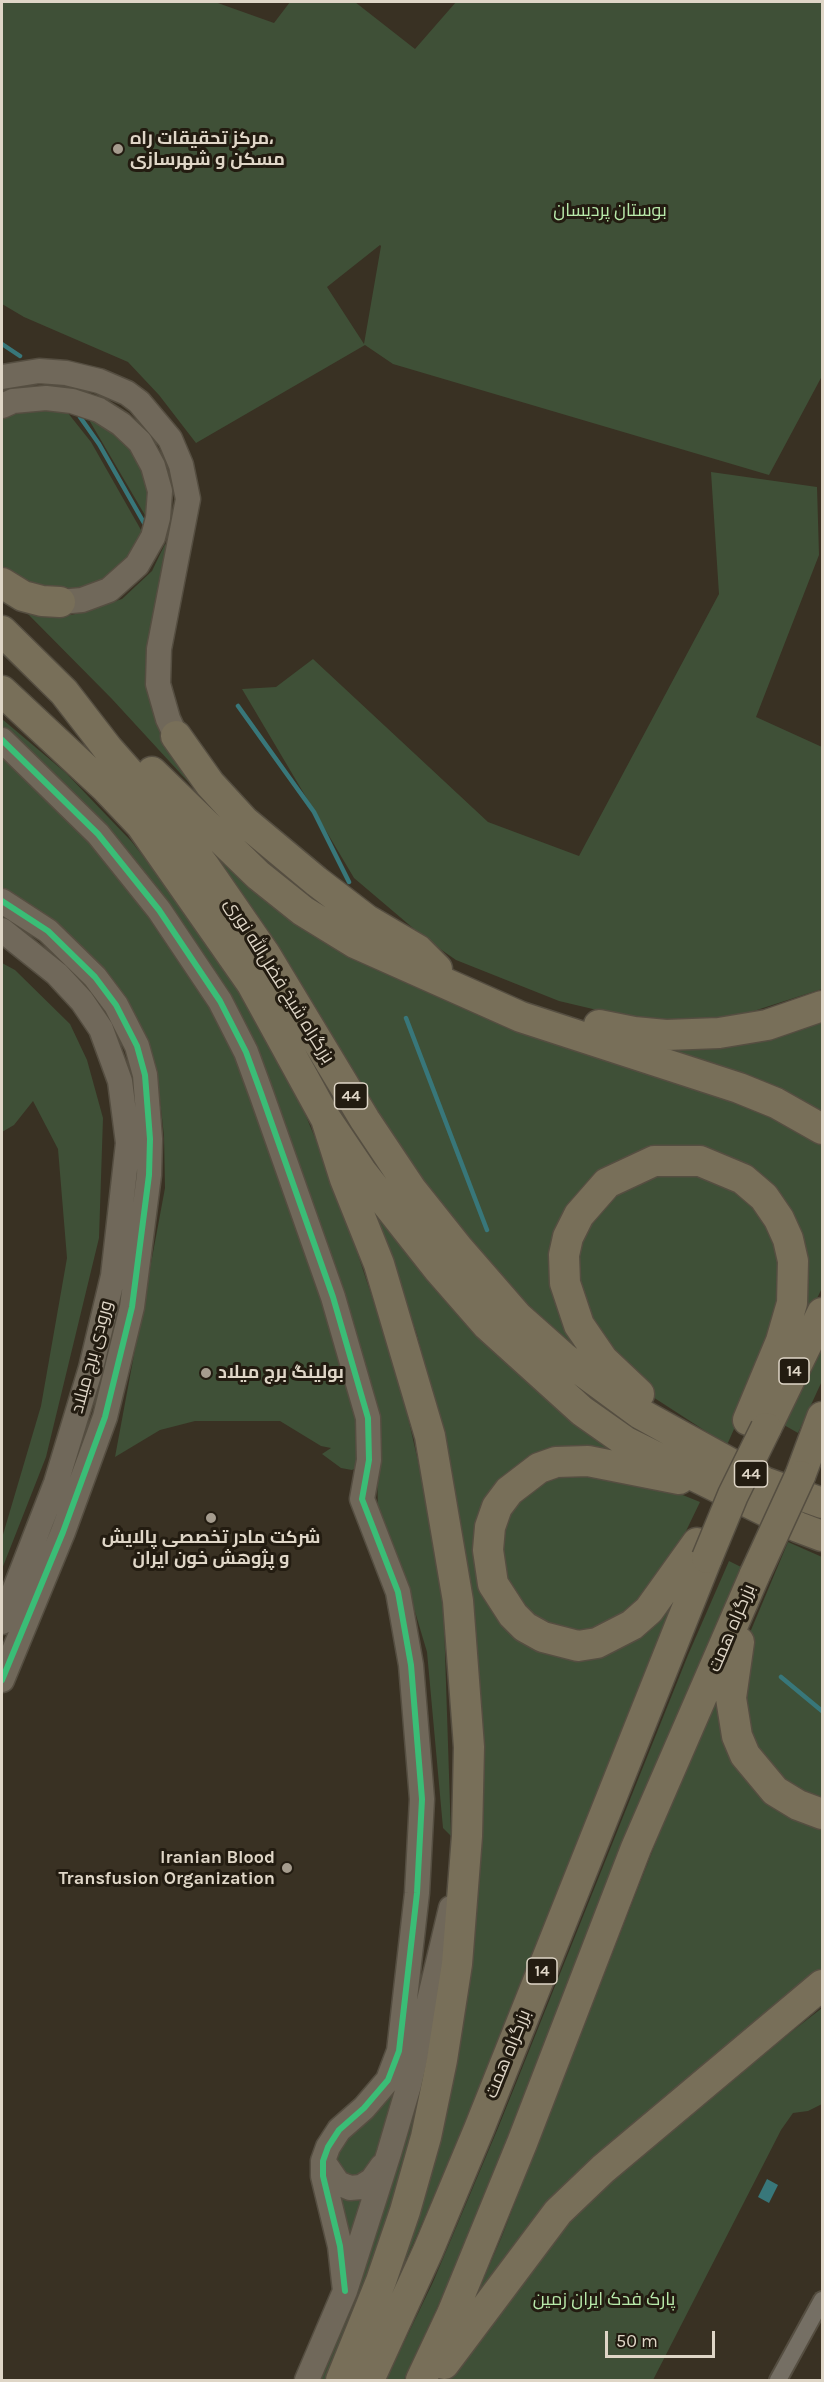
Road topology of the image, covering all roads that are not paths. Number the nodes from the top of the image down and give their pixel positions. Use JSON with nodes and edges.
{"nodes":[{"id":1,"x":2,"y":377,"type":"edge"},
{"id":2,"x":2,"y":406,"type":"edge"},
{"id":3,"x":2,"y":583,"type":"edge"},
{"id":4,"x":60,"y":602,"type":"joint"},
{"id":5,"x":2,"y":631,"type":"edge"},
{"id":6,"x":2,"y":691,"type":"edge"},
{"id":7,"x":64,"y":692,"type":"junction"},
{"id":8,"x":177,"y":736,"type":"joint"},
{"id":9,"x":2,"y":740,"type":"edge"},
{"id":10,"x":2,"y":901,"type":"edge"},
{"id":11,"x":2,"y":930,"type":"edge"},
{"id":12,"x":458,"y":991,"type":"junction"},
{"id":13,"x":822,"y":1006,"type":"edge"},
{"id":14,"x":522,"y":1017,"type":"junction"},
{"id":15,"x":326,"y":1119,"type":"junction"},
{"id":16,"x":822,"y":1129,"type":"edge"},
{"id":17,"x":822,"y":1314,"type":"edge"},
{"id":18,"x":822,"y":1417,"type":"edge"},
{"id":19,"x":757,"y":1424,"type":"junction"},
{"id":20,"x":696,"y":1442,"type":"junction"},
{"id":21,"x":817,"y":1448,"type":"edge"},
{"id":22,"x":722,"y":1489,"type":"junction"},
{"id":23,"x":814,"y":1494,"type":"edge"},
{"id":24,"x":810,"y":1531,"type":"edge"},
{"id":25,"x":822,"y":1544,"type":"edge"},
{"id":26,"x":702,"y":1550,"type":"junction"},
{"id":27,"x":755,"y":1574,"type":"junction"},
{"id":28,"x":2,"y":1622,"type":"edge"},
{"id":29,"x":3,"y":1675,"type":"edge"},
{"id":30,"x":822,"y":1814,"type":"edge"},
{"id":31,"x":467,"y":1836,"type":"junction"},
{"id":32,"x":822,"y":1985,"type":"edge"},
{"id":33,"x":822,"y":1997,"type":"edge"},
{"id":34,"x":710,"y":2080,"type":"junction"},
{"id":35,"x":389,"y":2153,"type":"junction"},
{"id":36,"x":323,"y":2161,"type":"junction"},
{"id":37,"x":345,"y":2290,"type":"junction"},
{"id":38,"x":822,"y":2300,"type":"edge"},
{"id":39,"x":307,"y":2380,"type":"edge"},
{"id":40,"x":341,"y":2380,"type":"edge"},
{"id":41,"x":369,"y":2380,"type":"edge"},
{"id":42,"x":421,"y":2380,"type":"edge"},
{"id":43,"x":431,"y":2380,"type":"edge"},
{"id":44,"x":778,"y":2380,"type":"edge"}],
"edges":[{"from":1,"to":8,"type":"street"},
{"from":2,"to":4,"type":"street"},
{"from":3,"to":4,"type":"highway"},
{"from":5,"to":7,"type":"highway","name":"بزرگراه شیخ فضل‌الله نوری","number":"44"},
{"from":6,"to":15,"type":"highway","name":"بزرگراه شیخ فضل‌الله نوری","number":"44"},
{"from":7,"to":12,"type":"highway"},
{"from":7,"to":20,"type":"highway","name":"بزرگراه شیخ فضل‌الله نوری","number":"44"},
{"from":8,"to":12,"type":"highway"},
{"from":9,"to":36,"type":"street"},
{"from":10,"to":29,"type":"street"},
{"from":11,"to":28,"type":"street","name":"ورودی برج میلاد"},
{"from":12,"to":14,"type":"highway"},
{"from":13,"to":14,"type":"highway"},
{"from":14,"to":16,"type":"highway"},
{"from":15,"to":22,"type":"highway","name":"بزرگراه شیخ فضل‌الله نوری","number":"44"},
{"from":15,"to":31,"type":"highway"},
{"from":17,"to":19,"type":"highway","number":"14"},
{"from":18,"to":21,"type":"highway"},
{"from":19,"to":20,"type":"highway"},
{"from":19,"to":22,"type":"highway","bridge":true},
{"from":20,"to":23,"type":"highway","name":"بزرگراه شیخ فضل‌الله نوری","number":"44"},
{"from":21,"to":23,"type":"highway"},
{"from":22,"to":24,"type":"highway","name":"بزرگراه شیخ فضل‌الله نوری","number":"44"},
{"from":22,"to":26,"type":"highway","bridge":true},
{"from":22,"to":26,"type":"highway"},
{"from":23,"to":27,"type":"highway","number":"14","bridge":true},
{"from":24,"to":25,"type":"highway","name":"بزرگراه شیخ فضل‌الله نوری"},
{"from":26,"to":41,"type":"highway","name":"بزرگراه همت","number":"14"},
{"from":27,"to":30,"type":"highway"},
{"from":27,"to":42,"type":"highway","name":"بزرگراه همت","number":"14"},
{"from":31,"to":35,"type":"street"},
{"from":31,"to":40,"type":"highway"},
{"from":32,"to":34,"type":"highway"},
{"from":33,"to":34,"type":"highway"},
{"from":34,"to":43,"type":"highway"},
{"from":35,"to":36,"type":"street"},
{"from":35,"to":37,"type":"street"},
{"from":36,"to":37,"type":"street"},
{"from":37,"to":39,"type":"street"},
{"from":38,"to":44,"type":"street"}]}
